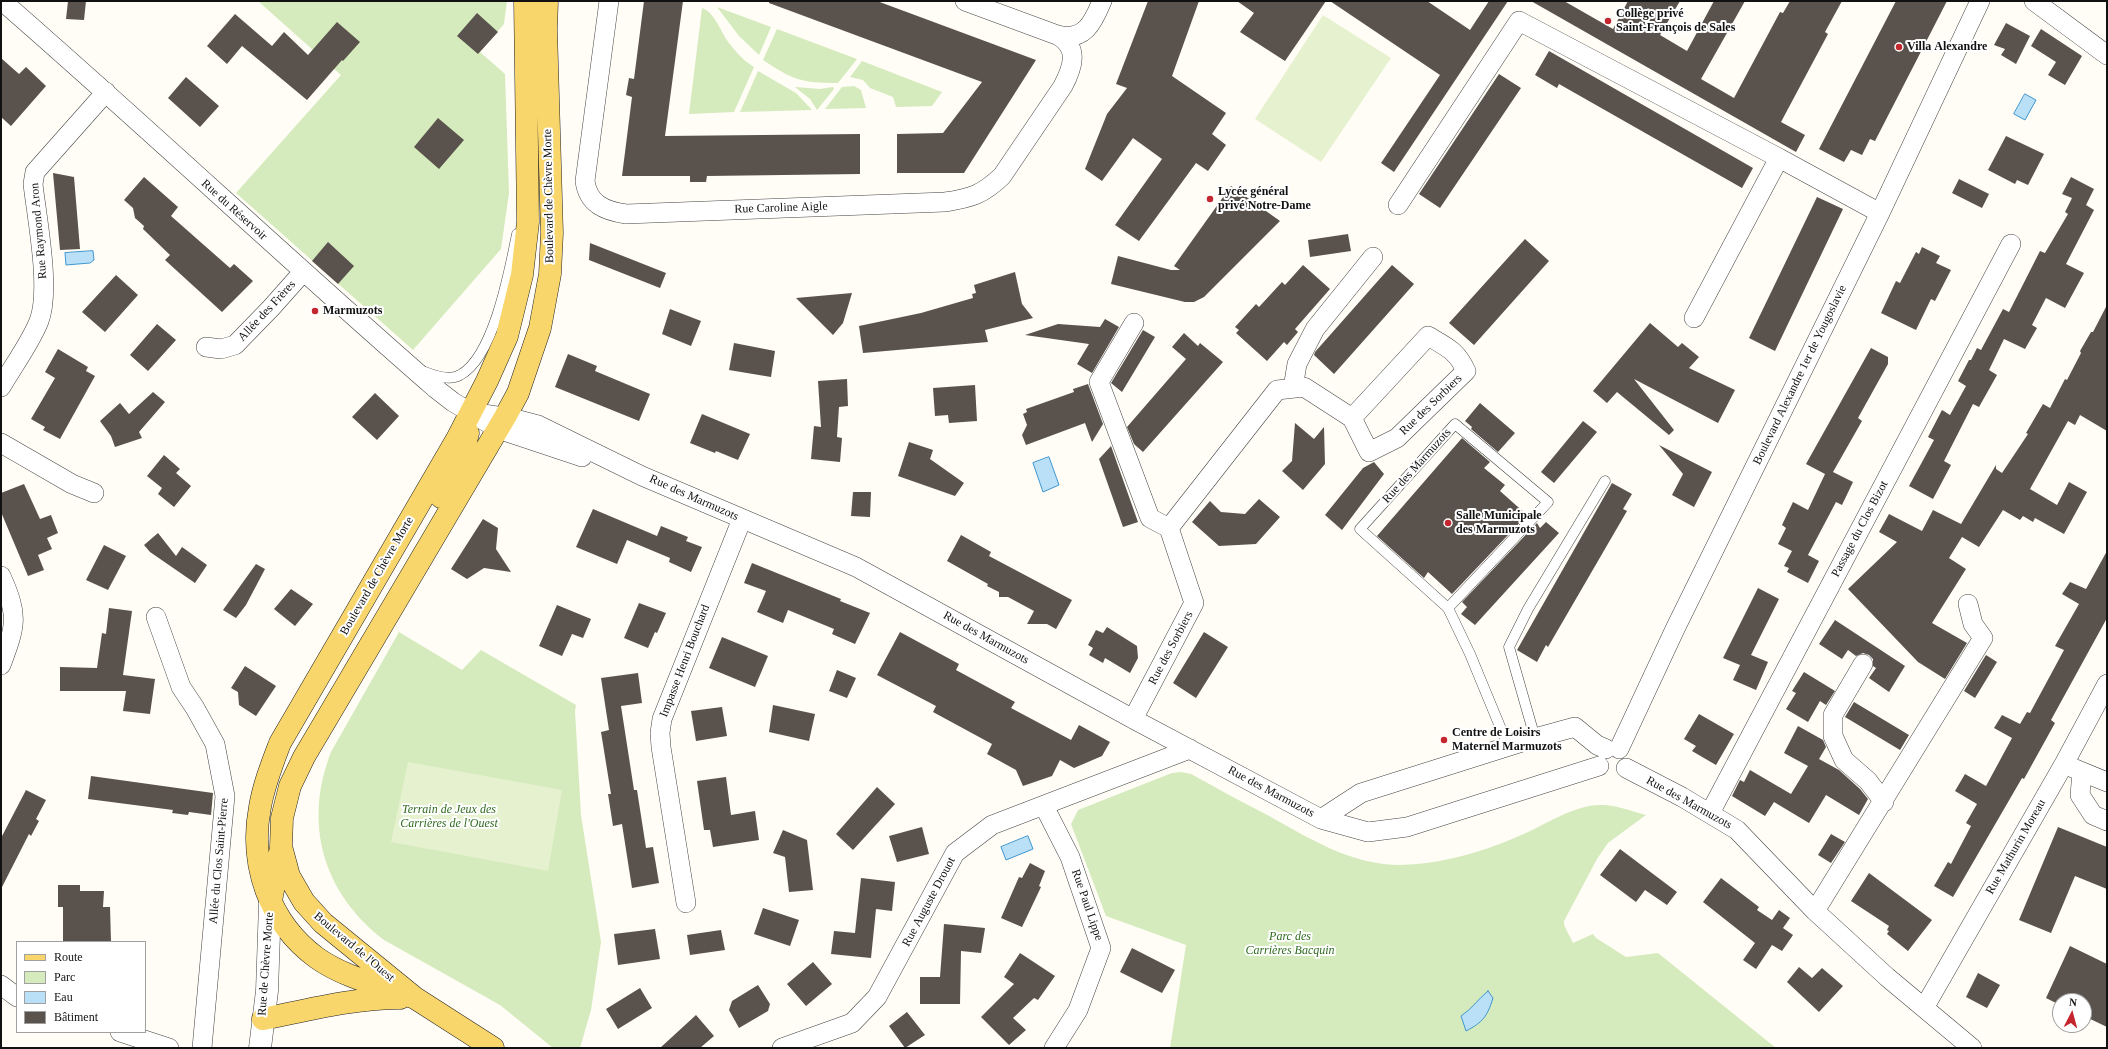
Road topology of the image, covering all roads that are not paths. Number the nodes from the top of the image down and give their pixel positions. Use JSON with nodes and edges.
{"nodes":[{"id":1,"x":2,"y":1,"type":"edge"},
{"id":2,"x":525,"y":1,"type":"edge"},
{"id":3,"x":547,"y":1,"type":"edge"},
{"id":4,"x":609,"y":1,"type":"edge"},
{"id":5,"x":965,"y":1,"type":"edge"},
{"id":6,"x":1102,"y":1,"type":"edge"},
{"id":7,"x":1980,"y":1,"type":"edge"},
{"id":8,"x":2034,"y":1,"type":"edge"},
{"id":9,"x":1059,"y":36,"type":"junction"},
{"id":10,"x":2107,"y":55,"type":"edge"},
{"id":11,"x":106,"y":92,"type":"junction"},
{"id":12,"x":1780,"y":158,"type":"junction"},
{"id":13,"x":528,"y":177,"type":"junction"},
{"id":14,"x":1398,"y":205,"type":"dead end"},
{"id":15,"x":1880,"y":213,"type":"junction"},
{"id":16,"x":2011,"y":244,"type":"dead end"},
{"id":17,"x":526,"y":252,"type":"junction"},
{"id":18,"x":1373,"y":257,"type":"dead end"},
{"id":19,"x":303,"y":272,"type":"junction"},
{"id":20,"x":1694,"y":318,"type":"dead end"},
{"id":21,"x":1134,"y":323,"type":"dead end"},
{"id":22,"x":206,"y":347,"type":"dead end"},
{"id":23,"x":398,"y":356,"type":"junction"},
{"id":24,"x":1,"y":387,"type":"edge"},
{"id":25,"x":1293,"y":388,"type":"junction"},
{"id":26,"x":471,"y":412,"type":"junction"},
{"id":27,"x":1352,"y":418,"type":"junction"},
{"id":28,"x":501,"y":421,"type":"junction"},
{"id":29,"x":1,"y":442,"type":"edge"},
{"id":30,"x":1605,"y":481,"type":"dead end"},
{"id":31,"x":94,"y":493,"type":"dead end"},
{"id":32,"x":742,"y":519,"type":"junction"},
{"id":33,"x":1169,"y":528,"type":"junction"},
{"id":34,"x":1,"y":576,"type":"edge"},
{"id":35,"x":400,"y":592,"type":"junction"},
{"id":36,"x":1968,"y":604,"type":"dead end"},
{"id":37,"x":1448,"y":608,"type":"junction"},
{"id":38,"x":156,"y":617,"type":"dead end"},
{"id":39,"x":1863,"y":664,"type":"dead end"},
{"id":40,"x":1,"y":665,"type":"edge"},
{"id":41,"x":2107,"y":684,"type":"edge"},
{"id":42,"x":1133,"y":720,"type":"junction"},
{"id":43,"x":1535,"y":738,"type":"junction"},
{"id":44,"x":1508,"y":746,"type":"junction"},
{"id":45,"x":1190,"y":749,"type":"junction"},
{"id":46,"x":1613,"y":749,"type":"junction"},
{"id":47,"x":2064,"y":764,"type":"junction"},
{"id":48,"x":1599,"y":766,"type":"junction"},
{"id":49,"x":1626,"y":768,"type":"junction"},
{"id":50,"x":2082,"y":772,"type":"junction"},
{"id":51,"x":2107,"y":782,"type":"edge"},
{"id":52,"x":1884,"y":802,"type":"junction"},
{"id":53,"x":1044,"y":806,"type":"junction"},
{"id":54,"x":1710,"y":813,"type":"junction"},
{"id":55,"x":1321,"y":819,"type":"junction"},
{"id":56,"x":2107,"y":821,"type":"edge"},
{"id":57,"x":281,"y":847,"type":"junction"},
{"id":58,"x":686,"y":903,"type":"dead end"},
{"id":59,"x":270,"y":904,"type":"junction"},
{"id":60,"x":1815,"y":911,"type":"junction"},
{"id":61,"x":1,"y":985,"type":"edge"},
{"id":62,"x":16,"y":996,"type":"edge"},
{"id":63,"x":415,"y":998,"type":"junction"},
{"id":64,"x":1924,"y":1008,"type":"junction"},
{"id":65,"x":263,"y":1019,"type":"junction"},
{"id":66,"x":123,"y":1033,"type":"edge"},
{"id":67,"x":169,"y":1048,"type":"edge"},
{"id":68,"x":202,"y":1048,"type":"edge"},
{"id":69,"x":260,"y":1048,"type":"edge"},
{"id":70,"x":493,"y":1048,"type":"edge"},
{"id":71,"x":782,"y":1048,"type":"edge"},
{"id":72,"x":1054,"y":1048,"type":"edge"},
{"id":73,"x":1972,"y":1048,"type":"edge"}],
"edges":[{"from":1,"to":11,"type":"street","name":"Rue du Réservoir"},
{"from":2,"to":13,"type":"main road","name":"Boulevard de Chèvre Morte"},
{"from":3,"to":28,"type":"main road","name":"Boulevard de Chèvre Morte"},
{"from":4,"to":9,"type":"street","name":"Rue Caroline Aigle"},
{"from":5,"to":9,"type":"street","name":"Rue Caroline Aigle"},
{"from":6,"to":9,"type":"street","name":"Rue Caroline Aigle"},
{"from":7,"to":15,"type":"street","name":"Boulevard Alexandre 1er de Yougoslavie"},
{"from":8,"to":10,"type":"street"},
{"from":11,"to":19,"type":"street","name":"Rue du Réservoir"},
{"from":11,"to":24,"type":"street","name":"Rue Raymond Aron"},
{"from":12,"to":14,"type":"street"},
{"from":12,"to":15,"type":"street"},
{"from":12,"to":20,"type":"street"},
{"from":13,"to":17,"type":"main road","name":"Boulevard de Chèvre Morte"},
{"from":13,"to":23,"type":"lane"},
{"from":15,"to":46,"type":"street","name":"Boulevard Alexandre 1er de Yougoslavie"},
{"from":16,"to":54,"type":"street","name":"Passage du Clos Bizot"},
{"from":17,"to":26,"type":"main road","name":"Boulevard de Chèvre Morte"},
{"from":17,"to":28,"type":"main road","name":"Boulevard de Chèvre Morte"},
{"from":18,"to":25,"type":"street"},
{"from":19,"to":22,"type":"street","name":"Allée des Frères"},
{"from":19,"to":23,"type":"street","name":"Rue du Réservoir"},
{"from":21,"to":33,"type":"street"},
{"from":23,"to":26,"type":"street","name":"Rue du Réservoir"},
{"from":25,"to":27,"type":"street"},
{"from":25,"to":33,"type":"street"},
{"from":26,"to":28,"type":"street","name":"Rue des Marmuzots"},
{"from":26,"to":35,"type":"main road"},
{"from":26,"to":59,"type":"main road","name":"Boulevard de Chèvre Morte"},
{"from":27,"to":27,"type":"street","name":"Rue des Sorbiers"},
{"from":28,"to":32,"type":"street","name":"Rue des Marmuzots"},
{"from":28,"to":35,"type":"main road","name":"Boulevard de Chèvre Morte"},
{"from":29,"to":31,"type":"street"},
{"from":30,"to":43,"type":"lane"},
{"from":32,"to":42,"type":"street","name":"Rue des Marmuzots"},
{"from":32,"to":58,"type":"street","name":"Impasse Henri Bouchard"},
{"from":33,"to":42,"type":"street","name":"Rue des Sorbiers"},
{"from":34,"to":40,"type":"street"},
{"from":35,"to":57,"type":"main road","name":"Boulevard de Chèvre Morte"},
{"from":36,"to":52,"type":"street"},
{"from":37,"to":37,"type":"lane","name":"Rue des Marmuzots"},
{"from":37,"to":44,"type":"lane","name":"Rue des Marmuzots"},
{"from":38,"to":68,"type":"street","name":"Allée du Clos Saint-Pierre"},
{"from":39,"to":52,"type":"street"},
{"from":41,"to":47,"type":"street","name":"Rue Mathurin Moreau"},
{"from":42,"to":45,"type":"street","name":"Rue des Marmuzots"},
{"from":43,"to":44,"type":"street","name":"Rue des Marmuzots"},
{"from":43,"to":46,"type":"street","name":"Rue des Marmuzots"},
{"from":44,"to":55,"type":"street","name":"Rue des Marmuzots"},
{"from":45,"to":53,"type":"street","name":"Rue Auguste Drouot"},
{"from":45,"to":55,"type":"street","name":"Rue des Marmuzots"},
{"from":46,"to":48,"type":"street"},
{"from":46,"to":49,"type":"street"},
{"from":47,"to":50,"type":"street"},
{"from":47,"to":64,"type":"street","name":"Rue Mathurin Moreau"},
{"from":48,"to":49,"type":"street"},
{"from":48,"to":55,"type":"street","name":"Rue des Marmuzots"},
{"from":49,"to":54,"type":"street","name":"Rue des Marmuzots"},
{"from":50,"to":51,"type":"street"},
{"from":50,"to":56,"type":"street"},
{"from":52,"to":60,"type":"street"},
{"from":53,"to":71,"type":"street","name":"Rue Auguste Drouot"},
{"from":53,"to":72,"type":"street","name":"Rue Paul Lippe"},
{"from":54,"to":60,"type":"street","name":"Rue des Marmuzots"},
{"from":57,"to":59,"type":"main road"},
{"from":57,"to":63,"type":"main road","name":"Boulevard de l'Ouest"},
{"from":59,"to":63,"type":"main road","name":"Boulevard de l'Ouest"},
{"from":59,"to":65,"type":"street","name":"Rue de Chèvre Morte"},
{"from":60,"to":64,"type":"street","name":"Rue des Marmuzots"},
{"from":61,"to":62,"type":"street"},
{"from":63,"to":65,"type":"main road"},
{"from":63,"to":70,"type":"main road","name":"Boulevard de l'Ouest"},
{"from":64,"to":73,"type":"street","name":"Rue des Marmuzots"},
{"from":65,"to":69,"type":"street","name":"Rue de Chèvre Morte"},
{"from":66,"to":67,"type":"street"}]}
